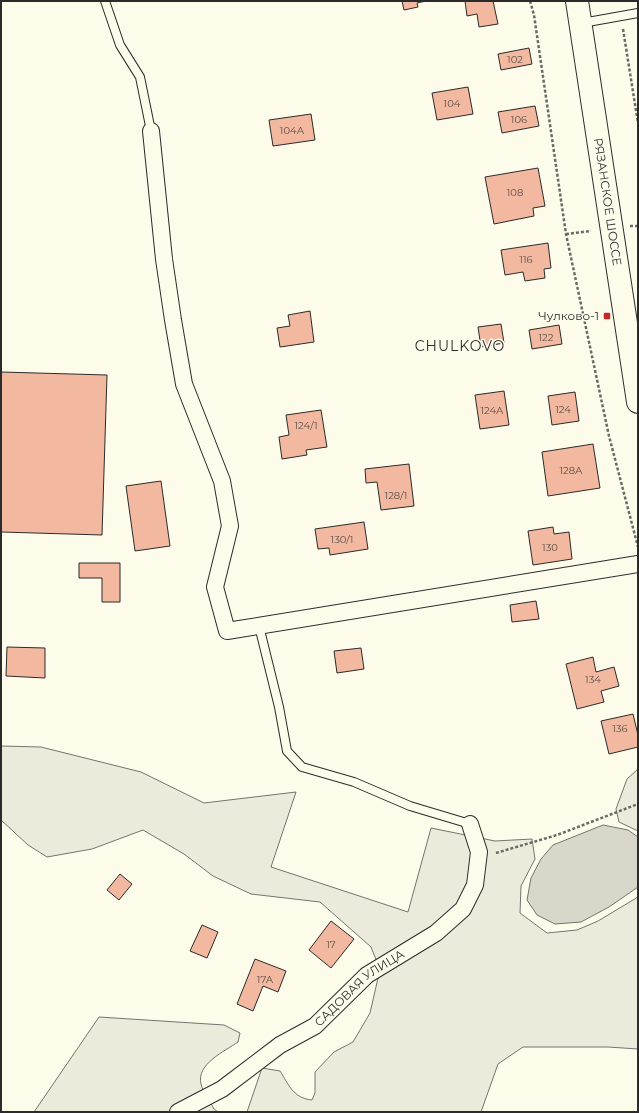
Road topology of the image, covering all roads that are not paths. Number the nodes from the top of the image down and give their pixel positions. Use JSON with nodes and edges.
{"nodes":[{"id":1,"x":105,"y":1,"type":"edge"},
{"id":2,"x":577,"y":1,"type":"edge"},
{"id":3,"x":638,"y":13,"type":"edge"},
{"id":4,"x":581,"y":23,"type":"junction"},
{"id":5,"x":151,"y":131,"type":"joint"},
{"id":6,"x":638,"y":402,"type":"edge"},
{"id":7,"x":638,"y":564,"type":"edge"},
{"id":8,"x":259,"y":626,"type":"junction"},
{"id":9,"x":470,"y":824,"type":"joint"},
{"id":10,"x":178,"y":1112,"type":"edge"}],
"edges":[{"from":1,"to":5,"type":"lane"},
{"from":2,"to":4,"type":"main road","name":"РЯЗАНСКОЕ ШОССЕ"},
{"from":3,"to":4,"type":"lane"},
{"from":4,"to":6,"type":"main road","name":"РЯЗАНСКОЕ ШОССЕ"},
{"from":5,"to":8,"type":"street"},
{"from":7,"to":8,"type":"street"},
{"from":8,"to":9,"type":"lane"},
{"from":9,"to":10,"type":"street","name":"САДОВАЯ УЛИЦА"}]}
